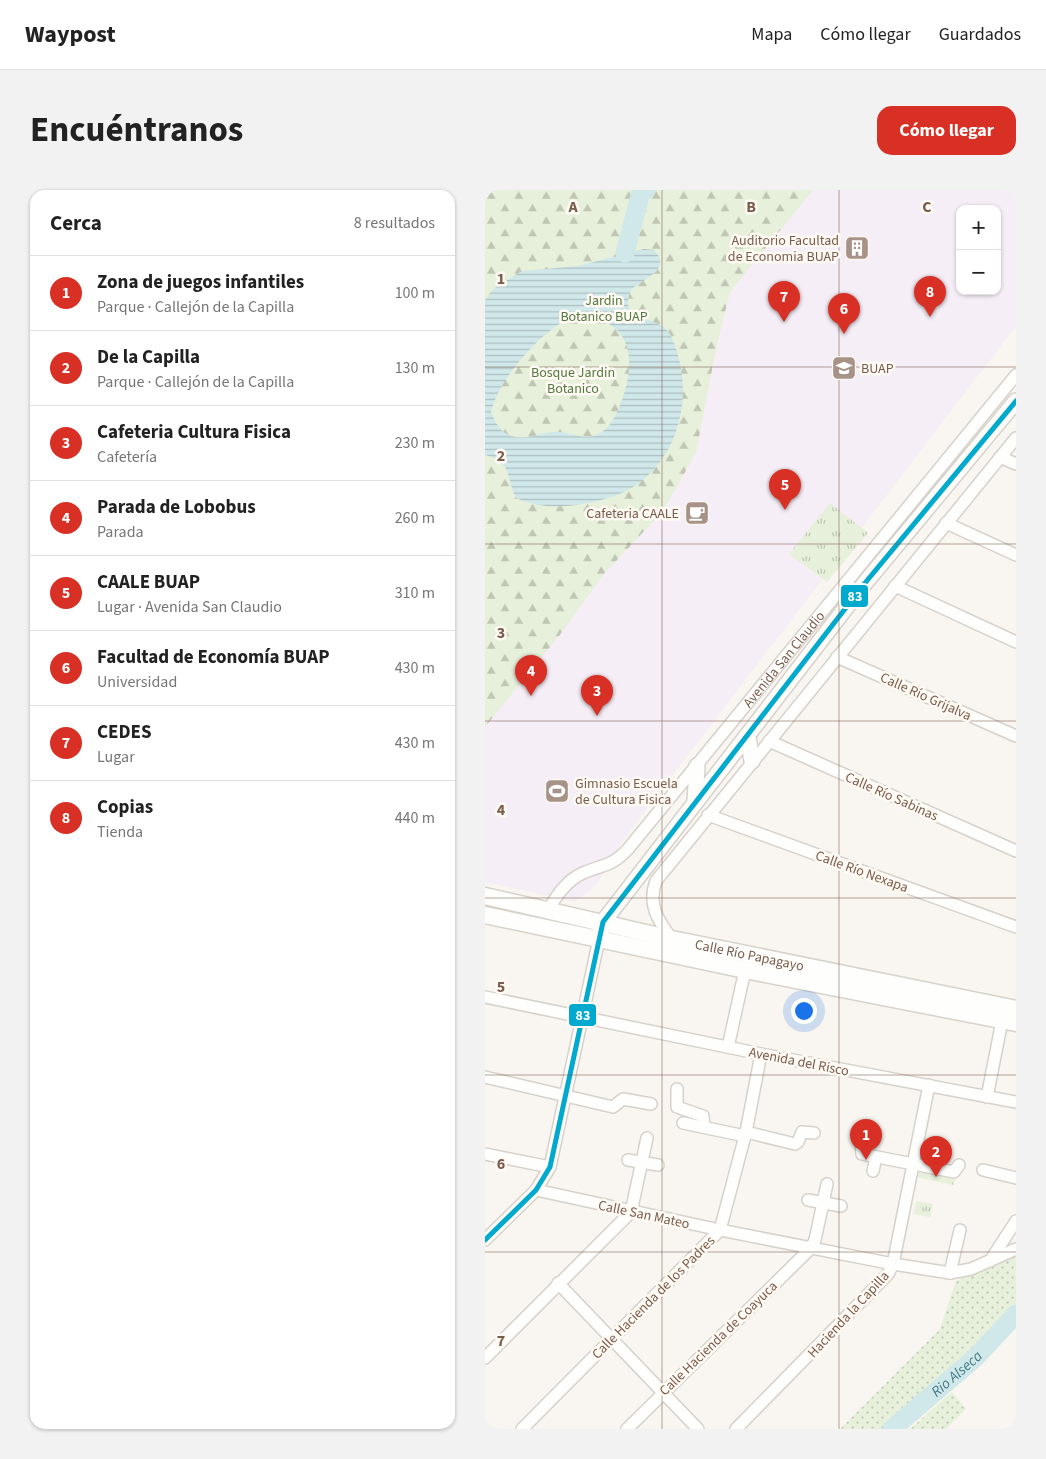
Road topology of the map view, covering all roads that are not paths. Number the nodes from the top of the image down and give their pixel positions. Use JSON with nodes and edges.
{"nodes":[{"id":1,"x":1016,"y":375,"type":"edge"},
{"id":2,"x":1016,"y":402,"type":"edge"},
{"id":3,"x":1016,"y":438,"type":"edge"},
{"id":4,"x":1000,"y":457,"type":"junction"},
{"id":5,"x":1016,"y":464,"type":"edge"},
{"id":6,"x":946,"y":523,"type":"junction"},
{"id":7,"x":1016,"y":555,"type":"edge"},
{"id":8,"x":895,"y":586,"type":"junction"},
{"id":9,"x":1016,"y":642,"type":"edge"},
{"id":10,"x":837,"y":657,"type":"junction"},
{"id":11,"x":1016,"y":736,"type":"edge"},
{"id":12,"x":747,"y":737,"type":"junction"},
{"id":13,"x":769,"y":741,"type":"junction"},
{"id":14,"x":752,"y":761,"type":"junction"},
{"id":15,"x":697,"y":766,"type":"junction"},
{"id":16,"x":695,"y":802,"type":"junction"},
{"id":17,"x":708,"y":815,"type":"junction"},
{"id":18,"x":1016,"y":851,"type":"edge"},
{"id":19,"x":485,"y":896,"type":"edge"},
{"id":20,"x":548,"y":910,"type":"junction"},
{"id":21,"x":485,"y":914,"type":"edge"},
{"id":22,"x":603,"y":922,"type":"junction"},
{"id":23,"x":1016,"y":927,"type":"edge"},
{"id":24,"x":599,"y":939,"type":"junction"},
{"id":25,"x":671,"y":939,"type":"junction"},
{"id":26,"x":745,"y":970,"type":"junction"},
{"id":27,"x":485,"y":996,"type":"edge"},
{"id":28,"x":1016,"y":1009,"type":"edge"},
{"id":29,"x":583,"y":1017,"type":"junction"},
{"id":30,"x":1009,"y":1022,"type":"edge"},
{"id":31,"x":729,"y":1047,"type":"junction"},
{"id":32,"x":761,"y":1054,"type":"junction"},
{"id":33,"x":485,"y":1078,"type":"edge"},
{"id":34,"x":929,"y":1085,"type":"junction"},
{"id":35,"x":677,"y":1089,"type":"dead end"},
{"id":36,"x":566,"y":1095,"type":"junction"},
{"id":37,"x":987,"y":1097,"type":"junction"},
{"id":38,"x":1016,"y":1102,"type":"edge"},
{"id":39,"x":651,"y":1104,"type":"dead end"},
{"id":40,"x":683,"y":1123,"type":"dead end"},
{"id":41,"x":704,"y":1127,"type":"junction"},
{"id":42,"x":745,"y":1134,"type":"junction"},
{"id":43,"x":814,"y":1134,"type":"dead end"},
{"id":44,"x":647,"y":1138,"type":"dead end"},
{"id":45,"x":861,"y":1144,"type":"dead end"},
{"id":46,"x":485,"y":1154,"type":"edge"},
{"id":47,"x":876,"y":1157,"type":"junction"},
{"id":48,"x":628,"y":1160,"type":"dead end"},
{"id":49,"x":641,"y":1162,"type":"junction"},
{"id":50,"x":913,"y":1164,"type":"junction"},
{"id":51,"x":658,"y":1165,"type":"dead end"},
{"id":52,"x":550,"y":1167,"type":"junction"},
{"id":53,"x":957,"y":1169,"type":"dead end"},
{"id":54,"x":983,"y":1170,"type":"dead end"},
{"id":55,"x":873,"y":1171,"type":"dead end"},
{"id":56,"x":1016,"y":1178,"type":"edge"},
{"id":57,"x":827,"y":1184,"type":"dead end"},
{"id":58,"x":536,"y":1190,"type":"junction"},
{"id":59,"x":808,"y":1200,"type":"dead end"},
{"id":60,"x":823,"y":1202,"type":"junction"},
{"id":61,"x":841,"y":1206,"type":"dead end"},
{"id":62,"x":631,"y":1212,"type":"junction"},
{"id":63,"x":1016,"y":1221,"type":"edge"},
{"id":64,"x":720,"y":1230,"type":"junction"},
{"id":65,"x":960,"y":1230,"type":"dead end"},
{"id":66,"x":488,"y":1234,"type":"edge"},
{"id":67,"x":811,"y":1248,"type":"junction"},
{"id":68,"x":1016,"y":1250,"type":"edge"},
{"id":69,"x":990,"y":1260,"type":"junction"},
{"id":70,"x":893,"y":1264,"type":"junction"},
{"id":71,"x":950,"y":1273,"type":"junction"},
{"id":72,"x":558,"y":1283,"type":"junction"},
{"id":73,"x":610,"y":1340,"type":"junction"},
{"id":74,"x":485,"y":1358,"type":"edge"},
{"id":75,"x":662,"y":1393,"type":"junction"},
{"id":76,"x":522,"y":1429,"type":"edge"},
{"id":77,"x":627,"y":1429,"type":"edge"},
{"id":78,"x":698,"y":1429,"type":"edge"},
{"id":79,"x":736,"y":1429,"type":"edge"}],
"edges":[{"from":1,"to":15,"type":"street","name":"Avenida San Claudio"},
{"from":2,"to":12,"type":"street","name":"Avenida San Claudio"},
{"from":3,"to":4,"type":"street"},
{"from":4,"to":5,"type":"street"},
{"from":4,"to":6,"type":"street"},
{"from":6,"to":7,"type":"street"},
{"from":6,"to":8,"type":"street"},
{"from":8,"to":9,"type":"street"},
{"from":8,"to":10,"type":"street"},
{"from":10,"to":11,"type":"street","name":"Calle Río Grijalva"},
{"from":10,"to":13,"type":"street"},
{"from":12,"to":14,"type":"street"},
{"from":12,"to":16,"type":"street","name":"Avenida San Claudio"},
{"from":13,"to":14,"type":"street"},
{"from":13,"to":18,"type":"street","name":"Calle Río Sabinas"},
{"from":14,"to":17,"type":"street"},
{"from":15,"to":16,"type":"street"},
{"from":15,"to":20,"type":"street","name":"Avenida San Claudio"},
{"from":16,"to":22,"type":"street","name":"Avenida San Claudio"},
{"from":17,"to":23,"type":"street","name":"Calle Río Nexapa"},
{"from":17,"to":25,"type":"street"},
{"from":19,"to":20,"type":"main road","name":"Calle Río Papagayo"},
{"from":20,"to":22,"type":"main road","name":"Calle Río Papagayo"},
{"from":21,"to":24,"type":"main road","name":"Calle Río Papagayo"},
{"from":22,"to":24,"type":"street","name":"Avenida San Claudio"},
{"from":22,"to":25,"type":"main road","name":"Calle Río Papagayo"},
{"from":24,"to":26,"type":"main road","name":"Calle Río Papagayo"},
{"from":24,"to":29,"type":"street","name":"Avenida San Claudio"},
{"from":25,"to":28,"type":"main road","name":"Calle Río Papagayo"},
{"from":26,"to":30,"type":"main road","name":"Calle Río Papagayo"},
{"from":26,"to":31,"type":"street"},
{"from":27,"to":29,"type":"street","name":"Avenida del Risco"},
{"from":29,"to":31,"type":"street","name":"Avenida del Risco"},
{"from":29,"to":36,"type":"street","name":"Avenida San Claudio"},
{"from":30,"to":37,"type":"street"},
{"from":31,"to":32,"type":"street","name":"Avenida del Risco"},
{"from":32,"to":34,"type":"street","name":"Avenida del Risco"},
{"from":32,"to":42,"type":"street","name":"Calle Hacienda de los Padres"},
{"from":33,"to":36,"type":"street"},
{"from":34,"to":37,"type":"street","name":"Avenida del Risco"},
{"from":34,"to":50,"type":"street","name":"Hacienda la Capilla"},
{"from":35,"to":41,"type":"street"},
{"from":36,"to":39,"type":"street"},
{"from":36,"to":52,"type":"street","name":"Avenida San Claudio"},
{"from":37,"to":38,"type":"street","name":"Avenida del Risco"},
{"from":40,"to":41,"type":"street"},
{"from":41,"to":42,"type":"street"},
{"from":42,"to":43,"type":"street"},
{"from":42,"to":64,"type":"street","name":"Calle Hacienda de los Padres"},
{"from":44,"to":49,"type":"street"},
{"from":45,"to":47,"type":"street"},
{"from":46,"to":52,"type":"street"},
{"from":47,"to":50,"type":"street"},
{"from":47,"to":55,"type":"street"},
{"from":48,"to":49,"type":"street"},
{"from":49,"to":51,"type":"street"},
{"from":49,"to":62,"type":"street"},
{"from":50,"to":53,"type":"street"},
{"from":50,"to":70,"type":"street","name":"Hacienda la Capilla"},
{"from":52,"to":58,"type":"street","name":"Avenida San Claudio"},
{"from":54,"to":56,"type":"street"},
{"from":57,"to":60,"type":"street"},
{"from":58,"to":62,"type":"street","name":"Calle San Mateo"},
{"from":58,"to":66,"type":"street","name":"Avenida San Claudio"},
{"from":59,"to":60,"type":"street"},
{"from":60,"to":61,"type":"street"},
{"from":60,"to":67,"type":"street"},
{"from":62,"to":64,"type":"street","name":"Calle San Mateo"},
{"from":62,"to":72,"type":"street"},
{"from":63,"to":69,"type":"street"},
{"from":64,"to":67,"type":"street","name":"Calle San Mateo"},
{"from":64,"to":73,"type":"street","name":"Calle Hacienda de los Padres"},
{"from":65,"to":71,"type":"street"},
{"from":67,"to":70,"type":"street","name":"Calle San Mateo"},
{"from":67,"to":75,"type":"street","name":"Calle Hacienda de Coayuca"},
{"from":68,"to":69,"type":"street"},
{"from":69,"to":71,"type":"street"},
{"from":70,"to":71,"type":"street","name":"Calle San Mateo"},
{"from":70,"to":79,"type":"street","name":"Hacienda la Capilla"},
{"from":72,"to":73,"type":"street"},
{"from":72,"to":74,"type":"street"},
{"from":73,"to":75,"type":"street"},
{"from":73,"to":76,"type":"street","name":"Calle Hacienda de los Padres"},
{"from":75,"to":77,"type":"street","name":"Calle Hacienda de Coayuca"},
{"from":75,"to":78,"type":"street"}]}
